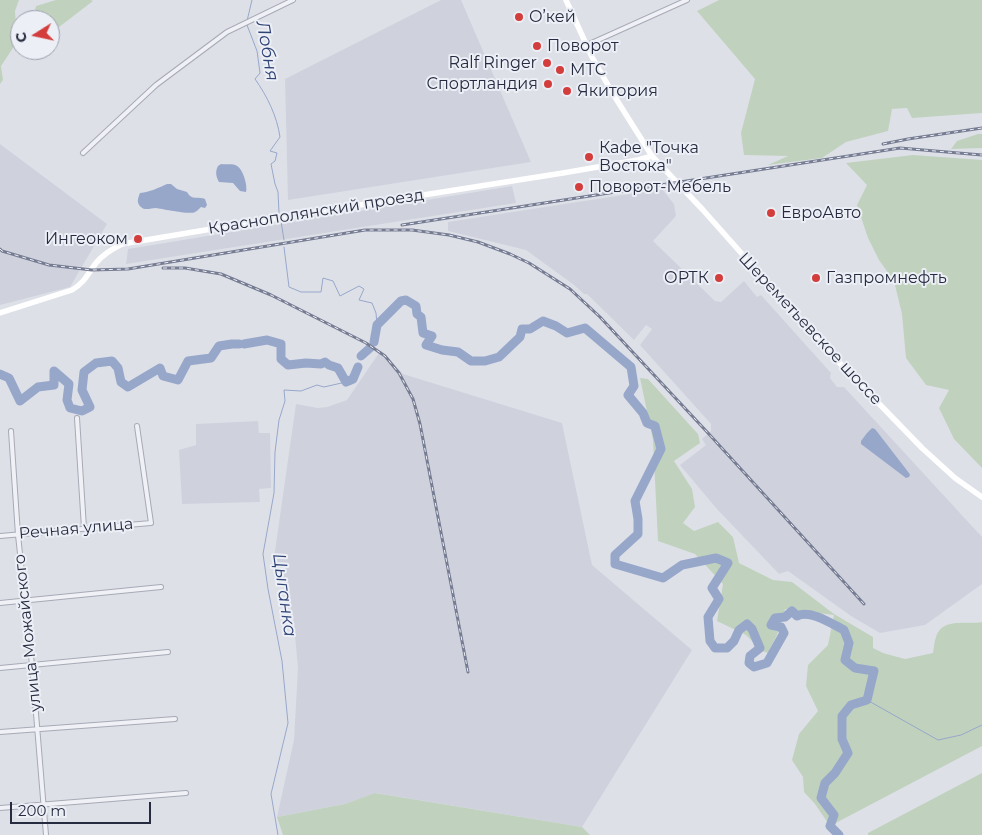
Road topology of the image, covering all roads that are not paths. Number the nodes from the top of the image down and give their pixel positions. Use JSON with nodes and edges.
{"nodes":[{"id":1,"x":293,"y":0,"type":"edge"},
{"id":2,"x":566,"y":0,"type":"edge"},
{"id":3,"x":687,"y":0,"type":"edge"},
{"id":4,"x":586,"y":45,"type":"junction"},
{"id":5,"x":83,"y":153,"type":"dead end"},
{"id":6,"x":652,"y":156,"type":"junction"},
{"id":7,"x":0,"y":313,"type":"edge"},
{"id":8,"x":76,"y":418,"type":"dead end"},
{"id":9,"x":137,"y":426,"type":"dead end"},
{"id":10,"x":11,"y":431,"type":"dead end"},
{"id":11,"x":980,"y":495,"type":"edge"},
{"id":12,"x":84,"y":528,"type":"junction"},
{"id":13,"x":18,"y":534,"type":"junction"},
{"id":14,"x":0,"y":536,"type":"edge"},
{"id":15,"x":161,"y":587,"type":"dead end"},
{"id":16,"x":26,"y":600,"type":"junction"},
{"id":17,"x":0,"y":603,"type":"edge"},
{"id":18,"x":168,"y":652,"type":"dead end"},
{"id":19,"x":32,"y":666,"type":"junction"},
{"id":20,"x":0,"y":668,"type":"edge"},
{"id":21,"x":175,"y":719,"type":"dead end"},
{"id":22,"x":37,"y":729,"type":"junction"},
{"id":23,"x":0,"y":732,"type":"edge"},
{"id":24,"x":186,"y":793,"type":"dead end"},
{"id":25,"x":44,"y":804,"type":"junction"},
{"id":26,"x":0,"y":808,"type":"edge"},
{"id":27,"x":46,"y":835,"type":"edge"}],
"edges":[{"from":1,"to":5,"type":"street"},
{"from":2,"to":4,"type":"main road","name":"Шереметьевское шоссе"},
{"from":3,"to":4,"type":"street"},
{"from":4,"to":6,"type":"main road","name":"Шереметьевское шоссе"},
{"from":6,"to":7,"type":"main road","name":"Краснополянский проезд"},
{"from":6,"to":11,"type":"main road","name":"Шереметьевское шоссе"},
{"from":8,"to":12,"type":"street"},
{"from":9,"to":12,"type":"street","name":"Речная улица"},
{"from":10,"to":13,"type":"street","name":"улица Можайского"},
{"from":12,"to":13,"type":"street","name":"Речная улица"},
{"from":13,"to":14,"type":"street","name":"Речная улица"},
{"from":13,"to":16,"type":"street","name":"улица Можайского"},
{"from":15,"to":16,"type":"street"},
{"from":16,"to":17,"type":"street"},
{"from":16,"to":19,"type":"street","name":"улица Можайского"},
{"from":18,"to":19,"type":"street"},
{"from":19,"to":20,"type":"street"},
{"from":19,"to":22,"type":"street","name":"улица Можайского"},
{"from":21,"to":22,"type":"street"},
{"from":22,"to":23,"type":"street"},
{"from":22,"to":25,"type":"street","name":"улица Можайского"},
{"from":24,"to":25,"type":"street"},
{"from":25,"to":26,"type":"street"},
{"from":25,"to":27,"type":"street","name":"улица Можайского"}]}
